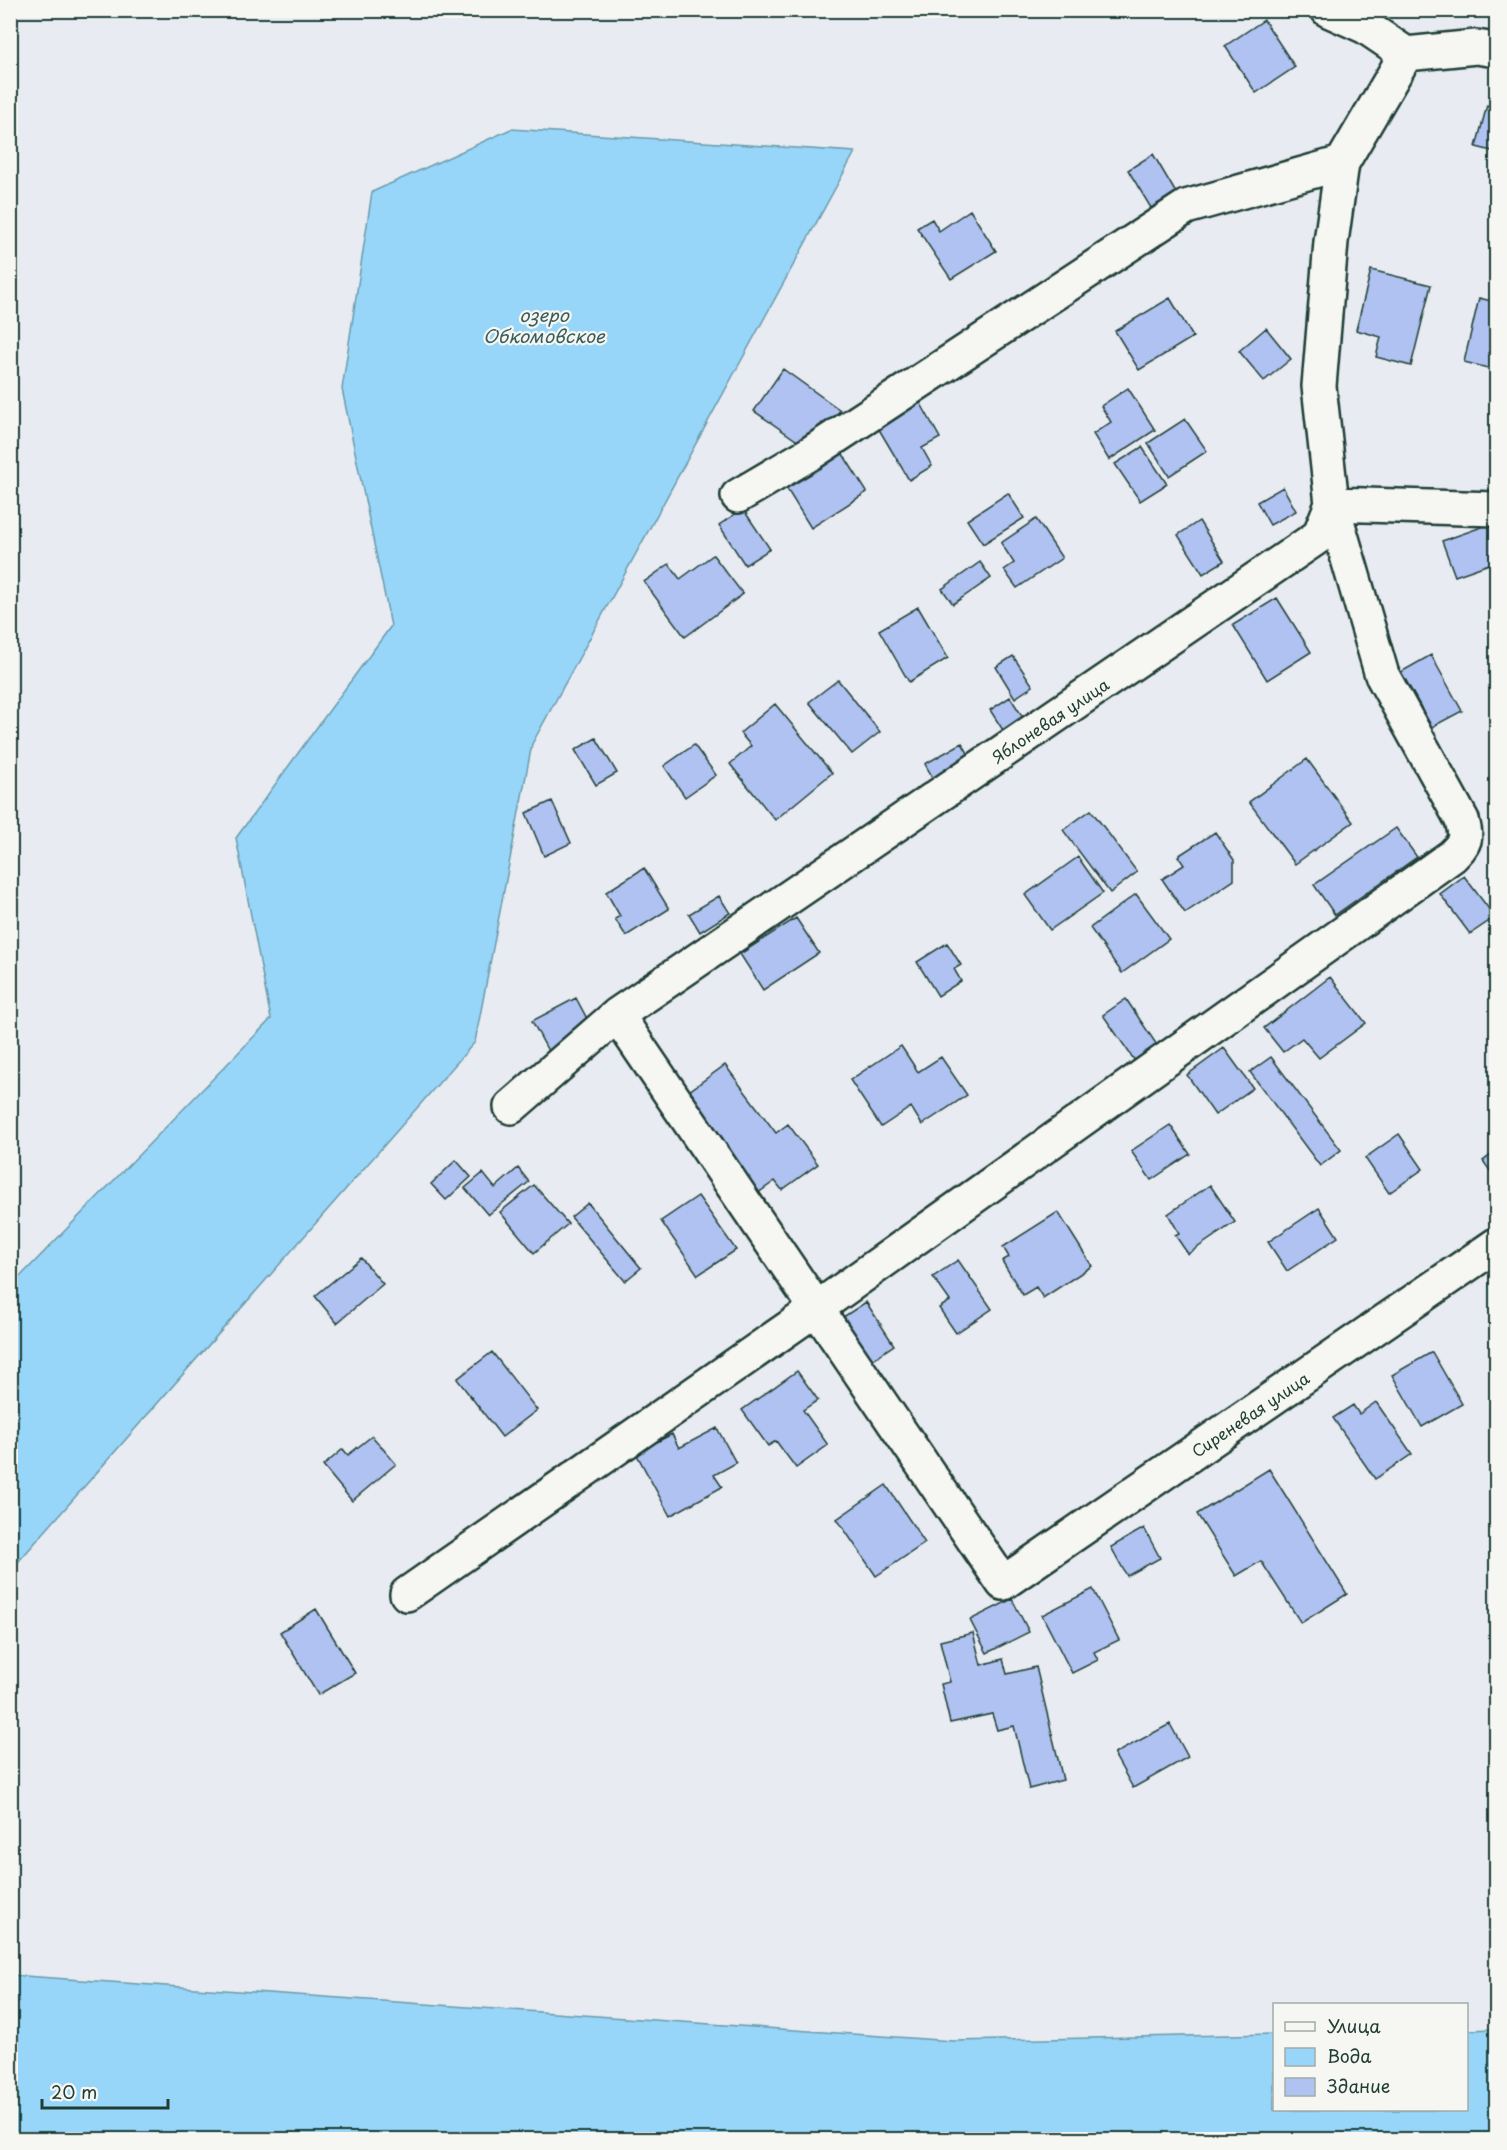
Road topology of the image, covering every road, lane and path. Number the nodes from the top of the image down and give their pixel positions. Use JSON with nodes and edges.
{"nodes":[{"id":1,"x":1328,"y":10,"type":"edge"},
{"id":2,"x":1497,"y":50,"type":"edge"},
{"id":3,"x":1406,"y":54,"type":"junction"},
{"id":4,"x":1342,"y":163,"type":"junction"},
{"id":5,"x":738,"y":496,"type":"dead end"},
{"id":6,"x":1332,"y":504,"type":"junction"},
{"id":7,"x":1497,"y":509,"type":"edge"},
{"id":8,"x":617,"y":1015,"type":"junction"},
{"id":9,"x":511,"y":1107,"type":"dead end"},
{"id":10,"x":1497,"y":1245,"type":"edge"},
{"id":11,"x":816,"y":1309,"type":"junction"},
{"id":12,"x":407,"y":1594,"type":"dead end"}],
"edges":[{"from":1,"to":3,"type":"street"},
{"from":2,"to":3,"type":"street"},
{"from":3,"to":4,"type":"street"},
{"from":4,"to":5,"type":"street"},
{"from":4,"to":6,"type":"street"},
{"from":6,"to":7,"type":"street"},
{"from":6,"to":8,"type":"street","name":"Яблоневая улица"},
{"from":6,"to":11,"type":"street"},
{"from":8,"to":9,"type":"street","name":"Яблоневая улица"},
{"from":8,"to":11,"type":"street"},
{"from":10,"to":11,"type":"street","name":"Сиреневая улица"},
{"from":11,"to":12,"type":"street"}]}
